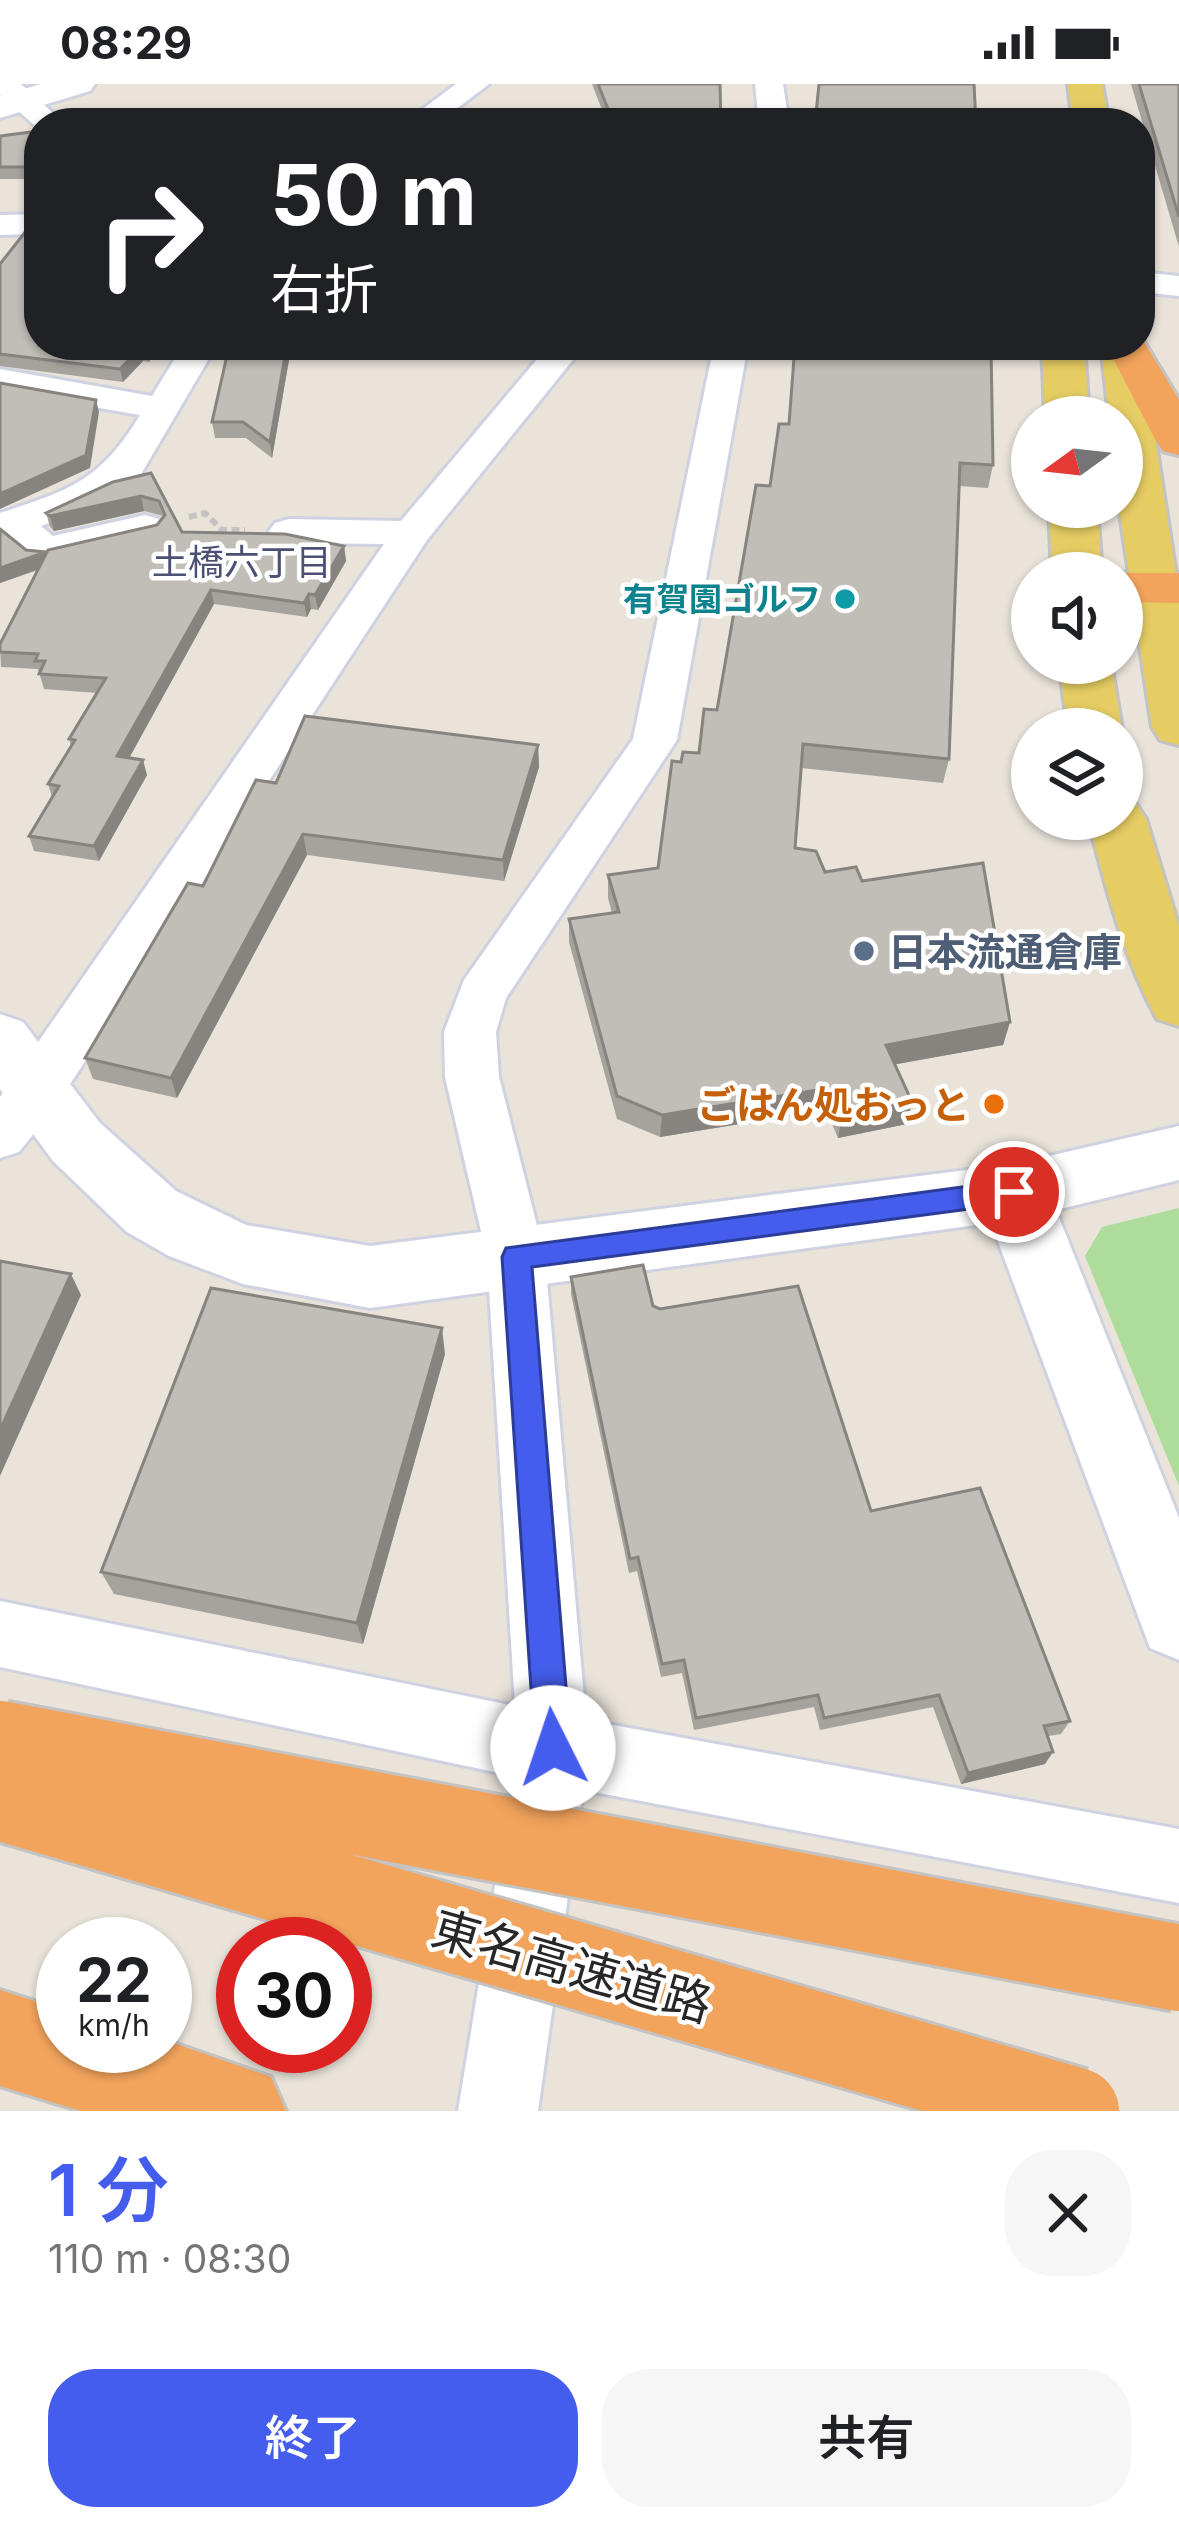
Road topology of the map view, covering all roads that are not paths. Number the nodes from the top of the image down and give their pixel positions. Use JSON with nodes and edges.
{"nodes":[{"id":1,"x":77,"y":84,"type":"edge"},
{"id":2,"x":475,"y":84,"type":"edge"},
{"id":3,"x":20,"y":104,"type":"edge"},
{"id":4,"x":441,"y":108,"type":"edge"},
{"id":5,"x":190,"y":360,"type":"edge"},
{"id":6,"x":556,"y":360,"type":"edge"},
{"id":7,"x":727,"y":360,"type":"edge"},
{"id":8,"x":1064,"y":360,"type":"edge"},
{"id":9,"x":1127,"y":360,"type":"edge"},
{"id":10,"x":1133,"y":360,"type":"edge"},
{"id":11,"x":0,"y":380,"type":"edge"},
{"id":12,"x":1066,"y":396,"type":"edge"},
{"id":13,"x":160,"y":408,"type":"junction"},
{"id":14,"x":1179,"y":441,"type":"edge"},
{"id":15,"x":6,"y":524,"type":"edge"},
{"id":16,"x":145,"y":527,"type":"edge"},
{"id":17,"x":289,"y":530,"type":"edge"},
{"id":18,"x":412,"y":533,"type":"junction"},
{"id":19,"x":1158,"y":593,"type":"edge"},
{"id":20,"x":1179,"y":727,"type":"edge"},
{"id":21,"x":1123,"y":840,"type":"edge"},
{"id":22,"x":1179,"y":1002,"type":"edge"},
{"id":23,"x":12,"y":1089,"type":"edge"},
{"id":24,"x":1179,"y":1153,"type":"edge"},
{"id":25,"x":1014,"y":1192,"type":"junction"},
{"id":26,"x":516,"y":1257,"type":"junction"},
{"id":27,"x":1179,"y":1620,"type":"edge"},
{"id":28,"x":0,"y":1634,"type":"edge"},
{"id":29,"x":0,"y":1744,"type":"edge"},
{"id":30,"x":553,"y":1748,"type":"junction"},
{"id":31,"x":0,"y":1797,"type":"edge"},
{"id":32,"x":1179,"y":1866,"type":"edge"},
{"id":33,"x":1179,"y":1968,"type":"edge"},
{"id":34,"x":0,"y":2038,"type":"edge"},
{"id":35,"x":237,"y":2111,"type":"edge"},
{"id":36,"x":498,"y":2111,"type":"edge"},
{"id":37,"x":1076,"y":2111,"type":"edge"}],
"edges":[{"from":1,"to":3,"type":"street"},
{"from":2,"to":4,"type":"street"},
{"from":5,"to":13,"type":"street"},
{"from":6,"to":18,"type":"street"},
{"from":7,"to":26,"type":"street"},
{"from":8,"to":12,"type":"main road"},
{"from":9,"to":19,"type":"main road"},
{"from":10,"to":14,"type":"highway"},
{"from":11,"to":13,"type":"street"},
{"from":13,"to":15,"type":"street"},
{"from":15,"to":16,"type":"street"},
{"from":17,"to":18,"type":"street"},
{"from":18,"to":23,"type":"street"},
{"from":19,"to":20,"type":"main road"},
{"from":21,"to":22,"type":"main road"},
{"from":23,"to":26,"type":"street"},
{"from":24,"to":25,"type":"street"},
{"from":25,"to":26,"type":"street"},
{"from":25,"to":27,"type":"street"},
{"from":26,"to":30,"type":"street"},
{"from":28,"to":30,"type":"street"},
{"from":29,"to":33,"type":"highway","bridge":true},
{"from":30,"to":32,"type":"street"},
{"from":30,"to":36,"type":"street"},
{"from":31,"to":37,"type":"highway","name":"東名高速道路","bridge":true},
{"from":34,"to":35,"type":"highway"}]}
